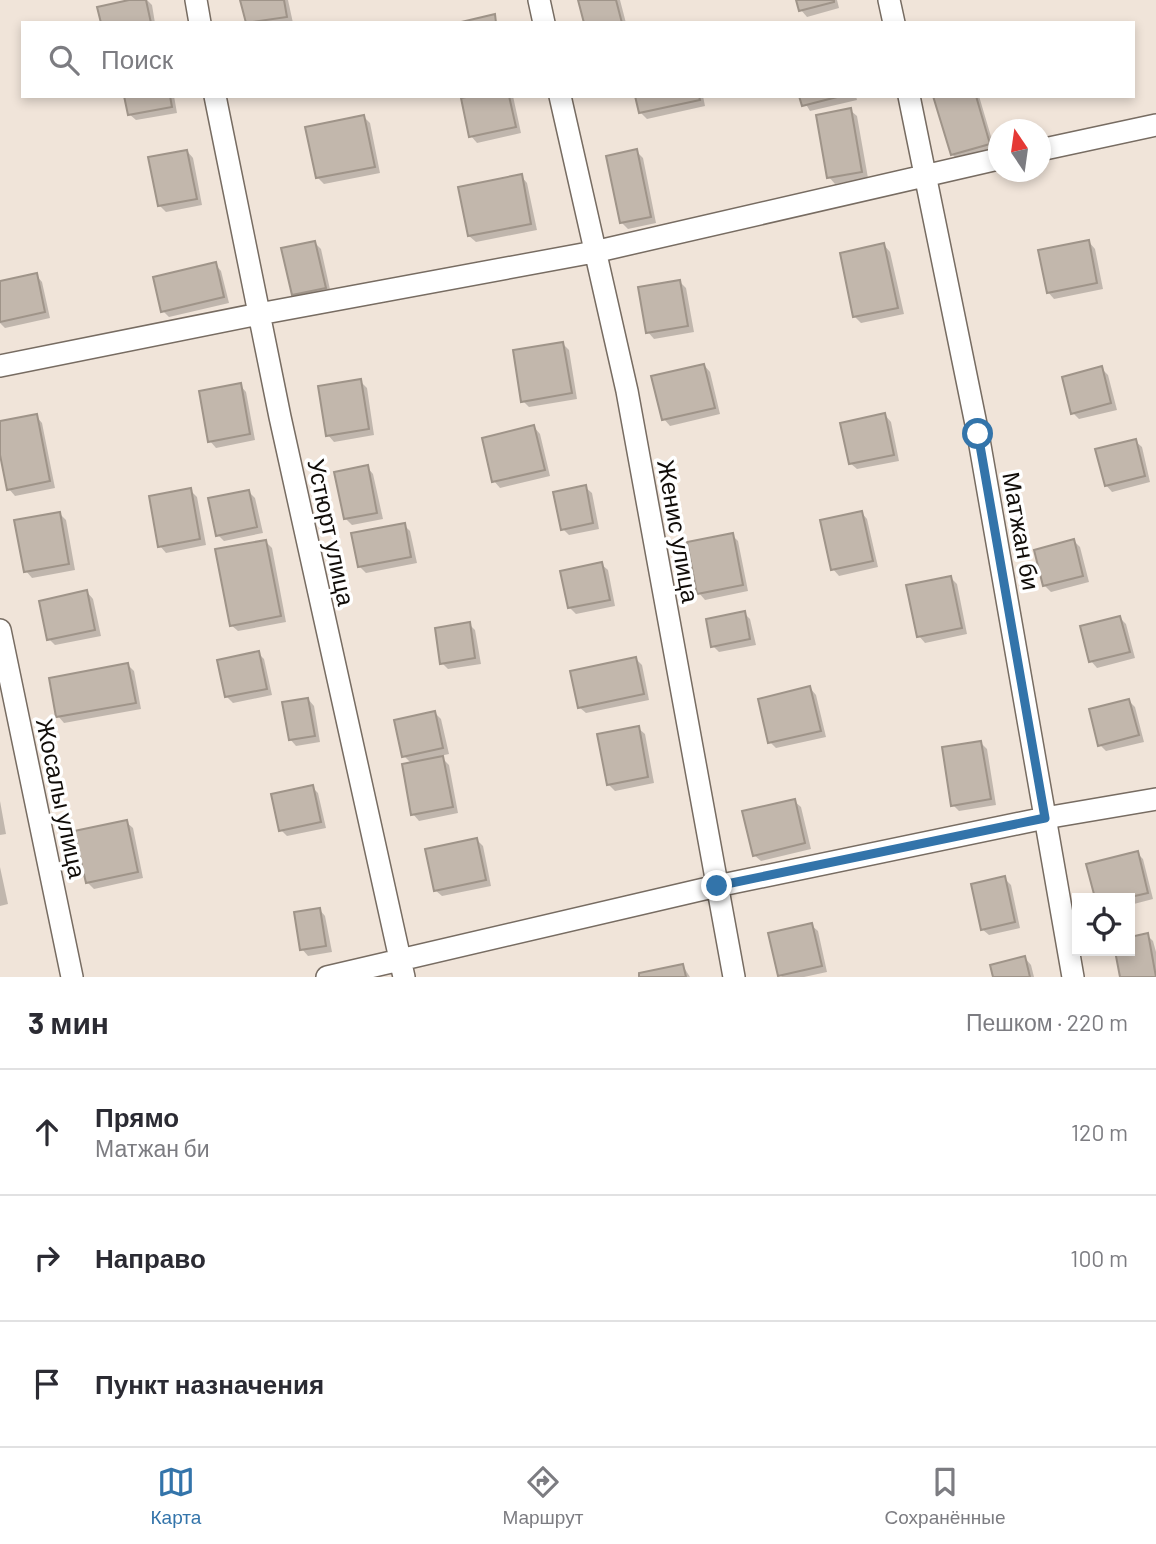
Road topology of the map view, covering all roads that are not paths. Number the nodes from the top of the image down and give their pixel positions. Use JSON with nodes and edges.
{"nodes":[{"id":1,"x":196,"y":0,"type":"edge"},
{"id":2,"x":539,"y":0,"type":"edge"},
{"id":3,"x":889,"y":0,"type":"edge"},
{"id":4,"x":200,"y":21,"type":"edge"},
{"id":5,"x":544,"y":21,"type":"edge"},
{"id":6,"x":894,"y":21,"type":"edge"},
{"id":7,"x":215,"y":98,"type":"edge"},
{"id":8,"x":560,"y":98,"type":"edge"},
{"id":9,"x":909,"y":98,"type":"edge"},
{"id":10,"x":1156,"y":125,"type":"edge"},
{"id":11,"x":1051,"y":148,"type":"edge"},
{"id":12,"x":988,"y":161,"type":"edge"},
{"id":13,"x":925,"y":175,"type":"junction"},
{"id":14,"x":594,"y":253,"type":"junction"},
{"id":15,"x":259,"y":314,"type":"junction"},
{"id":16,"x":0,"y":366,"type":"edge"},
{"id":17,"x":0,"y":630,"type":"edge"},
{"id":18,"x":1156,"y":799,"type":"edge"},
{"id":19,"x":1045,"y":818,"type":"junction"},
{"id":20,"x":717,"y":886,"type":"junction"},
{"id":21,"x":402,"y":969,"type":"edge"},
{"id":22,"x":72,"y":977,"type":"edge"},
{"id":23,"x":327,"y":977,"type":"edge"},
{"id":24,"x":734,"y":977,"type":"edge"},
{"id":25,"x":1073,"y":977,"type":"edge"}],
"edges":[{"from":1,"to":4,"type":"street"},
{"from":2,"to":5,"type":"street"},
{"from":3,"to":6,"type":"street"},
{"from":7,"to":15,"type":"street","name":"Устюрт улица"},
{"from":8,"to":14,"type":"street","name":"Женис улица"},
{"from":9,"to":13,"type":"street","name":"Матжан би"},
{"from":10,"to":11,"type":"street"},
{"from":12,"to":13,"type":"street"},
{"from":13,"to":14,"type":"street"},
{"from":13,"to":19,"type":"street","name":"Матжан би"},
{"from":14,"to":15,"type":"street"},
{"from":14,"to":20,"type":"street","name":"Женис улица"},
{"from":15,"to":16,"type":"street"},
{"from":15,"to":21,"type":"street","name":"Устюрт улица"},
{"from":17,"to":22,"type":"street","name":"Жосалы улица"},
{"from":18,"to":19,"type":"street"},
{"from":19,"to":20,"type":"street"},
{"from":19,"to":25,"type":"street","name":"Матжан би"},
{"from":20,"to":21,"type":"street"},
{"from":20,"to":24,"type":"street","name":"Женис улица"},
{"from":21,"to":23,"type":"street"}]}
